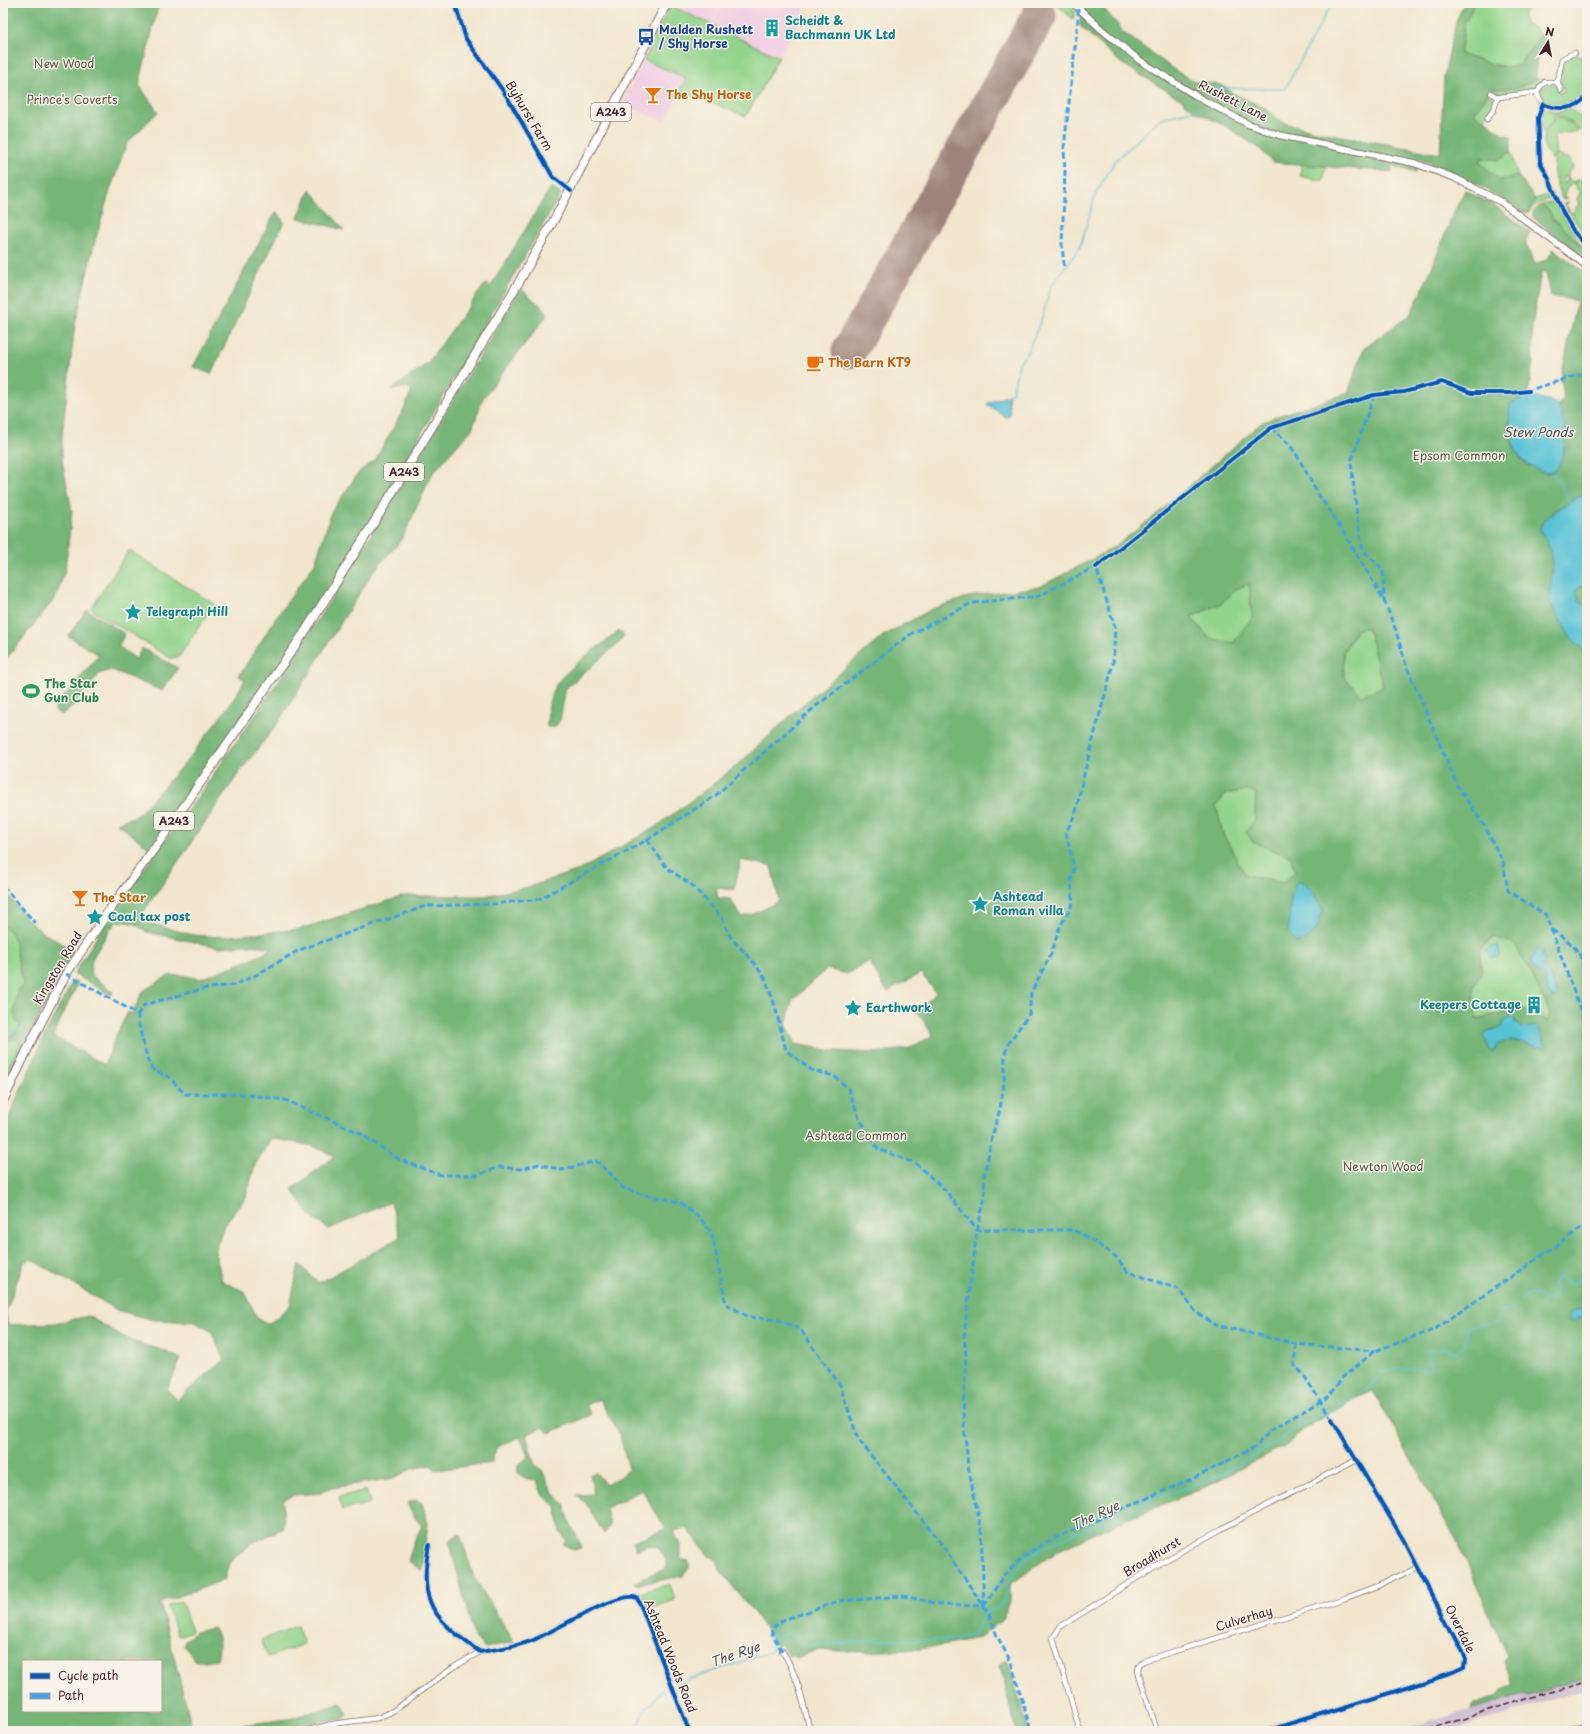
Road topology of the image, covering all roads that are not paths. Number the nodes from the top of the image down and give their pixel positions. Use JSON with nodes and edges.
{"nodes":[{"id":1,"x":455,"y":3,"type":"edge"},
{"id":2,"x":667,"y":3,"type":"edge"},
{"id":3,"x":1073,"y":3,"type":"edge"},
{"id":4,"x":1585,"y":51,"type":"dead end"},
{"id":5,"x":1575,"y":54,"type":"dead end"},
{"id":6,"x":1587,"y":60,"type":"edge"},
{"id":7,"x":1557,"y":82,"type":"junction"},
{"id":8,"x":1561,"y":90,"type":"dead end"},
{"id":9,"x":1538,"y":92,"type":"junction"},
{"id":10,"x":1492,"y":93,"type":"dead end"},
{"id":11,"x":1587,"y":95,"type":"edge"},
{"id":12,"x":1498,"y":98,"type":"junction"},
{"id":13,"x":1543,"y":104,"type":"junction"},
{"id":14,"x":1487,"y":119,"type":"dead end"},
{"id":15,"x":571,"y":191,"type":"junction"},
{"id":16,"x":1587,"y":247,"type":"edge"},
{"id":17,"x":1587,"y":266,"type":"edge"},
{"id":18,"x":3,"y":1101,"type":"edge"},
{"id":19,"x":1332,"y":1419,"type":"dead end"},
{"id":20,"x":1356,"y":1460,"type":"junction"},
{"id":21,"x":429,"y":1545,"type":"dead end"},
{"id":22,"x":1418,"y":1567,"type":"junction"},
{"id":23,"x":782,"y":1651,"type":"dead end"},
{"id":24,"x":480,"y":1652,"type":"junction"},
{"id":25,"x":1587,"y":1728,"type":"edge"},
{"id":26,"x":305,"y":1731,"type":"edge"},
{"id":27,"x":689,"y":1731,"type":"edge"},
{"id":28,"x":810,"y":1731,"type":"edge"},
{"id":29,"x":1080,"y":1731,"type":"edge"},
{"id":30,"x":1157,"y":1731,"type":"edge"},
{"id":31,"x":1266,"y":1731,"type":"edge"},
{"id":32,"x":1573,"y":1731,"type":"edge"}],
"edges":[{"from":1,"to":15,"type":"street","name":"Byhurst Farm"},
{"from":2,"to":15,"type":"highway","number":"A243"},
{"from":3,"to":17,"type":"main road","name":"Rushett Lane"},
{"from":4,"to":6,"type":"street"},
{"from":5,"to":7,"type":"street"},
{"from":7,"to":8,"type":"street"},
{"from":7,"to":9,"type":"street"},
{"from":9,"to":12,"type":"street"},
{"from":9,"to":13,"type":"street"},
{"from":10,"to":12,"type":"street"},
{"from":11,"to":13,"type":"street"},
{"from":12,"to":14,"type":"street"},
{"from":13,"to":16,"type":"street"},
{"from":15,"to":18,"type":"highway","name":"Kingston Road","number":"A243"},
{"from":19,"to":20,"type":"street","name":"Overdale"},
{"from":20,"to":22,"type":"street","name":"Overdale"},
{"from":20,"to":29,"type":"street","name":"Broadhurst"},
{"from":21,"to":24,"type":"street"},
{"from":22,"to":30,"type":"street","name":"Culverhay"},
{"from":22,"to":31,"type":"street","name":"Overdale"},
{"from":23,"to":28,"type":"street"},
{"from":24,"to":26,"type":"street","name":"Ashtead Woods Road"},
{"from":24,"to":27,"type":"street","name":"Ashtead Woods Road"},
{"from":25,"to":32,"type":"street"}]}
